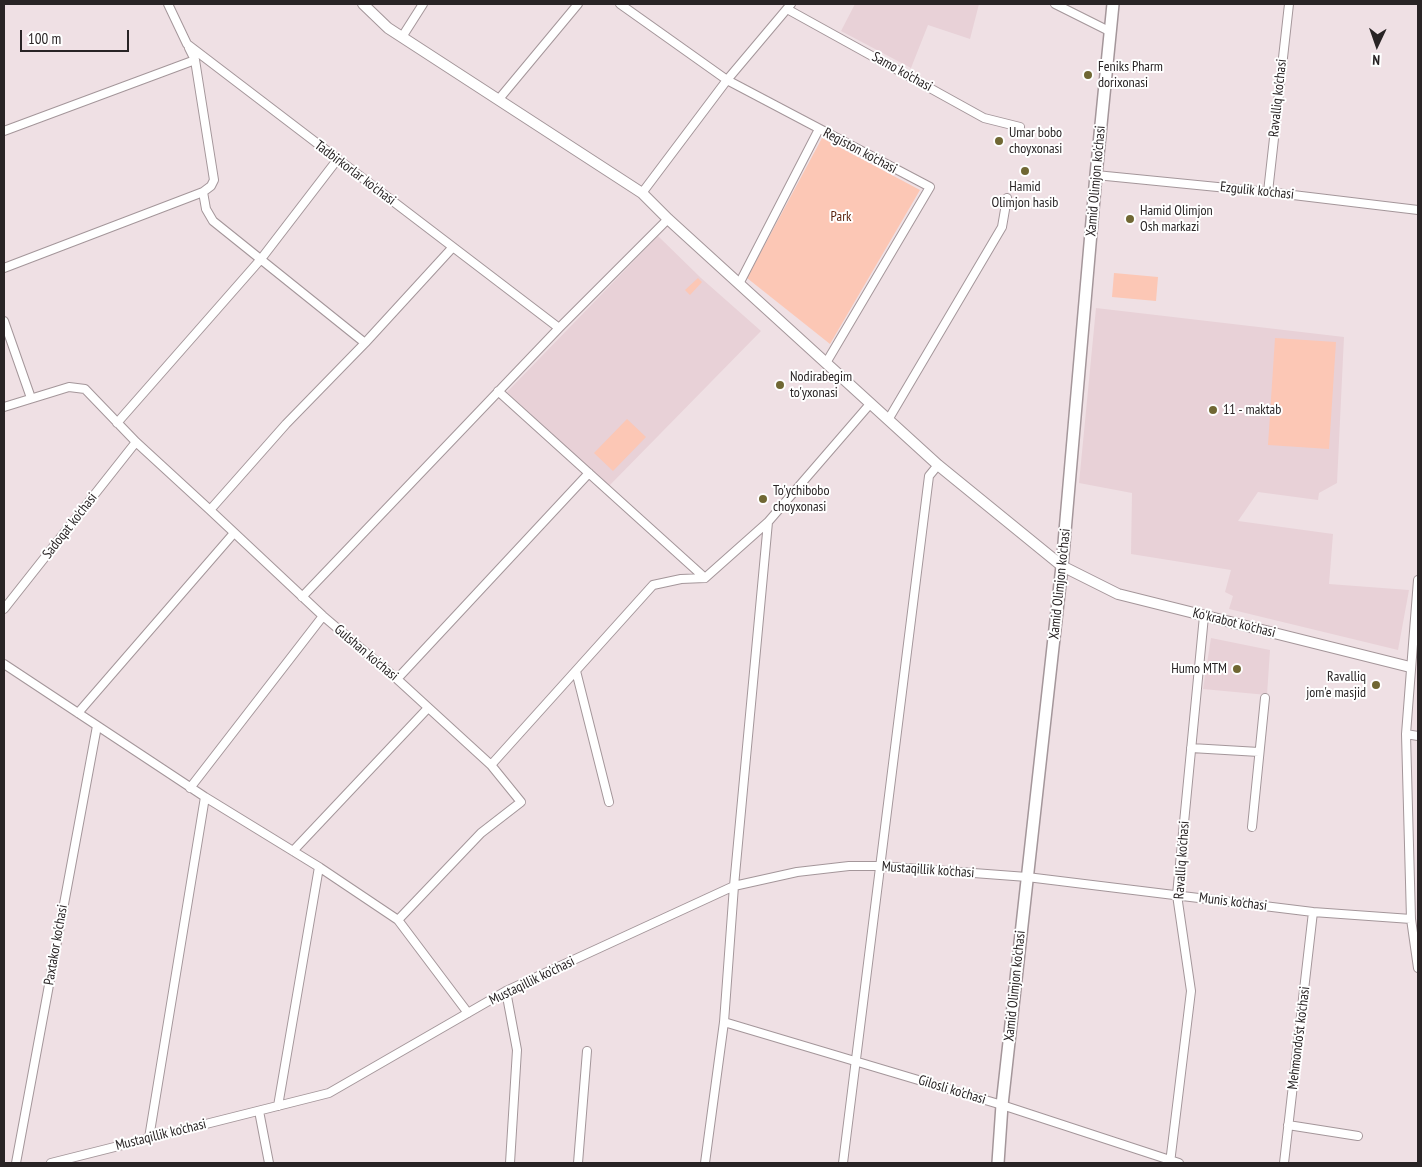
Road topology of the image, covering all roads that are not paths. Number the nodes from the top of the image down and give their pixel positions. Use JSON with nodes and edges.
{"nodes":[{"id":1,"x":168,"y":4,"type":"edge"},
{"id":2,"x":363,"y":4,"type":"edge"},
{"id":3,"x":423,"y":4,"type":"edge"},
{"id":4,"x":578,"y":4,"type":"edge"},
{"id":5,"x":620,"y":4,"type":"edge"},
{"id":6,"x":1055,"y":4,"type":"edge"},
{"id":7,"x":1113,"y":4,"type":"edge"},
{"id":8,"x":1288,"y":4,"type":"edge"},
{"id":9,"x":789,"y":6,"type":"edge"},
{"id":10,"x":1111,"y":32,"type":"junction"},
{"id":11,"x":402,"y":37,"type":"junction"},
{"id":12,"x":187,"y":44,"type":"junction"},
{"id":13,"x":196,"y":60,"type":"junction"},
{"id":14,"x":726,"y":80,"type":"junction"},
{"id":15,"x":499,"y":99,"type":"junction"},
{"id":16,"x":1020,"y":127,"type":"dead end"},
{"id":17,"x":819,"y":129,"type":"junction"},
{"id":18,"x":4,"y":130,"type":"edge"},
{"id":19,"x":337,"y":160,"type":"junction"},
{"id":20,"x":1096,"y":175,"type":"junction"},
{"id":21,"x":203,"y":192,"type":"junction"},
{"id":22,"x":1268,"y":192,"type":"junction"},
{"id":23,"x":642,"y":193,"type":"junction"},
{"id":24,"x":1006,"y":198,"type":"dead end"},
{"id":25,"x":1418,"y":210,"type":"edge"},
{"id":26,"x":668,"y":219,"type":"junction"},
{"id":27,"x":453,"y":248,"type":"junction"},
{"id":28,"x":261,"y":259,"type":"junction"},
{"id":29,"x":4,"y":268,"type":"edge"},
{"id":30,"x":740,"y":284,"type":"junction"},
{"id":31,"x":4,"y":321,"type":"edge"},
{"id":32,"x":559,"y":328,"type":"junction"},
{"id":33,"x":365,"y":343,"type":"junction"},
{"id":34,"x":826,"y":363,"type":"junction"},
{"id":35,"x":498,"y":391,"type":"junction"},
{"id":36,"x":31,"y":398,"type":"junction"},
{"id":37,"x":870,"y":404,"type":"junction"},
{"id":38,"x":4,"y":407,"type":"edge"},
{"id":39,"x":888,"y":420,"type":"junction"},
{"id":40,"x":117,"y":424,"type":"junction"},
{"id":41,"x":136,"y":442,"type":"junction"},
{"id":42,"x":938,"y":465,"type":"junction"},
{"id":43,"x":589,"y":473,"type":"junction"},
{"id":44,"x":210,"y":510,"type":"junction"},
{"id":45,"x":768,"y":522,"type":"junction"},
{"id":46,"x":234,"y":533,"type":"junction"},
{"id":47,"x":1062,"y":566,"type":"junction"},
{"id":48,"x":705,"y":578,"type":"junction"},
{"id":49,"x":1418,"y":580,"type":"edge"},
{"id":50,"x":302,"y":597,"type":"junction"},
{"id":51,"x":4,"y":609,"type":"edge"},
{"id":52,"x":323,"y":616,"type":"junction"},
{"id":53,"x":1204,"y":616,"type":"junction"},
{"id":54,"x":4,"y":664,"type":"edge"},
{"id":55,"x":1410,"y":667,"type":"junction"},
{"id":56,"x":576,"y":671,"type":"junction"},
{"id":57,"x":397,"y":679,"type":"junction"},
{"id":58,"x":1265,"y":698,"type":"dead end"},
{"id":59,"x":428,"y":708,"type":"junction"},
{"id":60,"x":78,"y":713,"type":"junction"},
{"id":61,"x":97,"y":726,"type":"junction"},
{"id":62,"x":1406,"y":734,"type":"junction"},
{"id":63,"x":1418,"y":736,"type":"edge"},
{"id":64,"x":1192,"y":748,"type":"junction"},
{"id":65,"x":1260,"y":752,"type":"junction"},
{"id":66,"x":491,"y":765,"type":"junction"},
{"id":67,"x":190,"y":788,"type":"junction"},
{"id":68,"x":205,"y":797,"type":"junction"},
{"id":69,"x":609,"y":802,"type":"dead end"},
{"id":70,"x":1252,"y":827,"type":"dead end"},
{"id":71,"x":293,"y":852,"type":"junction"},
{"id":72,"x":880,"y":866,"type":"junction"},
{"id":73,"x":319,"y":868,"type":"junction"},
{"id":74,"x":1027,"y":877,"type":"junction"},
{"id":75,"x":734,"y":886,"type":"junction"},
{"id":76,"x":1177,"y":895,"type":"junction"},
{"id":77,"x":1314,"y":912,"type":"junction"},
{"id":78,"x":398,"y":920,"type":"junction"},
{"id":79,"x":1411,"y":920,"type":"junction"},
{"id":80,"x":1418,"y":968,"type":"edge"},
{"id":81,"x":506,"y":991,"type":"junction"},
{"id":82,"x":468,"y":1013,"type":"junction"},
{"id":83,"x":724,"y":1022,"type":"junction"},
{"id":84,"x":587,"y":1051,"type":"dead end"},
{"id":85,"x":857,"y":1062,"type":"junction"},
{"id":86,"x":1002,"y":1105,"type":"junction"},
{"id":87,"x":278,"y":1106,"type":"junction"},
{"id":88,"x":259,"y":1111,"type":"junction"},
{"id":89,"x":1288,"y":1125,"type":"junction"},
{"id":90,"x":1358,"y":1136,"type":"dead end"},
{"id":91,"x":149,"y":1138,"type":"junction"},
{"id":92,"x":1170,"y":1162,"type":"edge"},
{"id":93,"x":16,"y":1163,"type":"edge"},
{"id":94,"x":51,"y":1163,"type":"edge"},
{"id":95,"x":269,"y":1163,"type":"edge"},
{"id":96,"x":510,"y":1163,"type":"edge"},
{"id":97,"x":578,"y":1163,"type":"edge"},
{"id":98,"x":705,"y":1163,"type":"edge"},
{"id":99,"x":843,"y":1163,"type":"edge"},
{"id":100,"x":998,"y":1163,"type":"edge"},
{"id":101,"x":1179,"y":1163,"type":"edge"},
{"id":102,"x":1284,"y":1163,"type":"edge"}],
"edges":[{"from":1,"to":12,"type":"street","name":"Tadbirkorlar ko'chasi"},
{"from":2,"to":11,"type":"street","name":"Ko'krabot ko'chasi"},
{"from":3,"to":11,"type":"street"},
{"from":4,"to":15,"type":"street"},
{"from":5,"to":14,"type":"street","name":"Registon ko'chasi"},
{"from":6,"to":10,"type":"street"},
{"from":7,"to":10,"type":"main road","name":"Xamid Olimjon ko'chasi"},
{"from":8,"to":22,"type":"street","name":"Ravalliq ko'chasi"},
{"from":9,"to":14,"type":"street"},
{"from":9,"to":16,"type":"street","name":"Samo ko'chasi"},
{"from":10,"to":20,"type":"main road","name":"Xamid Olimjon ko'chasi"},
{"from":11,"to":15,"type":"street","name":"Ko'krabot ko'chasi"},
{"from":12,"to":13,"type":"street"},
{"from":12,"to":19,"type":"street","name":"Tadbirkorlar ko'chasi"},
{"from":13,"to":18,"type":"street"},
{"from":13,"to":21,"type":"street"},
{"from":14,"to":17,"type":"street","name":"Registon ko'chasi"},
{"from":14,"to":23,"type":"street"},
{"from":15,"to":23,"type":"street","name":"Ko'krabot ko'chasi"},
{"from":17,"to":30,"type":"street"},
{"from":17,"to":34,"type":"street","name":"Registon ko'chasi"},
{"from":19,"to":27,"type":"street","name":"Tadbirkorlar ko'chasi"},
{"from":19,"to":28,"type":"street"},
{"from":20,"to":22,"type":"street","name":"Ezgulik ko'chasi"},
{"from":20,"to":47,"type":"main road","name":"Xamid Olimjon ko'chasi"},
{"from":21,"to":28,"type":"street"},
{"from":21,"to":29,"type":"street"},
{"from":22,"to":25,"type":"street","name":"Ezgulik ko'chasi"},
{"from":23,"to":26,"type":"street","name":"Ko'krabot ko'chasi"},
{"from":24,"to":39,"type":"street"},
{"from":26,"to":30,"type":"street","name":"Ko'krabot ko'chasi"},
{"from":26,"to":32,"type":"street"},
{"from":27,"to":32,"type":"street","name":"Tadbirkorlar ko'chasi"},
{"from":27,"to":33,"type":"street"},
{"from":28,"to":33,"type":"street"},
{"from":28,"to":40,"type":"street"},
{"from":30,"to":34,"type":"street","name":"Ko'krabot ko'chasi"},
{"from":31,"to":36,"type":"street"},
{"from":32,"to":35,"type":"street"},
{"from":33,"to":44,"type":"street"},
{"from":34,"to":37,"type":"street","name":"Ko'krabot ko'chasi"},
{"from":35,"to":43,"type":"street"},
{"from":35,"to":50,"type":"street"},
{"from":36,"to":38,"type":"street"},
{"from":36,"to":40,"type":"street","name":"Gulshan ko'chasi"},
{"from":37,"to":39,"type":"street","name":"Ko'krabot ko'chasi"},
{"from":37,"to":45,"type":"street"},
{"from":39,"to":42,"type":"street","name":"Ko'krabot ko'chasi"},
{"from":40,"to":41,"type":"street","name":"Gulshan ko'chasi"},
{"from":41,"to":44,"type":"street","name":"Gulshan ko'chasi"},
{"from":41,"to":51,"type":"street","name":"Sadoqat ko'chasi"},
{"from":42,"to":47,"type":"street","name":"Ko'krabot ko'chasi"},
{"from":42,"to":72,"type":"street"},
{"from":43,"to":48,"type":"street"},
{"from":43,"to":57,"type":"street"},
{"from":44,"to":46,"type":"street","name":"Gulshan ko'chasi"},
{"from":45,"to":48,"type":"street"},
{"from":45,"to":75,"type":"street"},
{"from":46,"to":50,"type":"street","name":"Gulshan ko'chasi"},
{"from":46,"to":60,"type":"street"},
{"from":47,"to":53,"type":"street","name":"Ko'krabot ko'chasi"},
{"from":47,"to":74,"type":"main road","name":"Xamid Olimjon ko'chasi"},
{"from":48,"to":56,"type":"street"},
{"from":49,"to":55,"type":"street"},
{"from":50,"to":52,"type":"street","name":"Gulshan ko'chasi"},
{"from":52,"to":57,"type":"street","name":"Gulshan ko'chasi"},
{"from":52,"to":67,"type":"street"},
{"from":53,"to":55,"type":"street","name":"Ko'krabot ko'chasi"},
{"from":53,"to":64,"type":"street","name":"Ravalliq ko'chasi"},
{"from":54,"to":60,"type":"street"},
{"from":55,"to":62,"type":"street"},
{"from":56,"to":66,"type":"street"},
{"from":56,"to":69,"type":"street"},
{"from":57,"to":59,"type":"street","name":"Gulshan ko'chasi"},
{"from":58,"to":65,"type":"street"},
{"from":59,"to":66,"type":"street","name":"Gulshan ko'chasi"},
{"from":59,"to":71,"type":"street"},
{"from":60,"to":61,"type":"street"},
{"from":61,"to":67,"type":"street"},
{"from":61,"to":93,"type":"street","name":"Paxtakor ko'chasi"},
{"from":62,"to":63,"type":"street"},
{"from":62,"to":79,"type":"street"},
{"from":64,"to":65,"type":"street"},
{"from":64,"to":76,"type":"street","name":"Ravalliq ko'chasi"},
{"from":65,"to":70,"type":"street"},
{"from":66,"to":78,"type":"street","name":"Gulshan ko'chasi"},
{"from":67,"to":68,"type":"street"},
{"from":68,"to":71,"type":"street"},
{"from":68,"to":91,"type":"street"},
{"from":71,"to":73,"type":"street"},
{"from":72,"to":74,"type":"street","name":"Mustaqillik ko'chasi"},
{"from":72,"to":75,"type":"street","name":"Mustaqillik ko'chasi"},
{"from":72,"to":85,"type":"street"},
{"from":73,"to":78,"type":"street"},
{"from":73,"to":87,"type":"street"},
{"from":74,"to":76,"type":"street","name":"Munis ko'chasi"},
{"from":74,"to":86,"type":"main road","name":"Xamid Olimjon ko'chasi"},
{"from":75,"to":81,"type":"street","name":"Mustaqillik ko'chasi"},
{"from":75,"to":83,"type":"street"},
{"from":76,"to":77,"type":"street","name":"Munis ko'chasi"},
{"from":76,"to":92,"type":"street","name":"Ravalliq ko'chasi"},
{"from":77,"to":79,"type":"street","name":"Munis ko'chasi"},
{"from":77,"to":89,"type":"street","name":"Mehmondo'st ko'chasi"},
{"from":78,"to":82,"type":"street"},
{"from":79,"to":80,"type":"street"},
{"from":81,"to":82,"type":"street","name":"Mustaqillik ko'chasi"},
{"from":81,"to":96,"type":"street"},
{"from":82,"to":87,"type":"street","name":"Mustaqillik ko'chasi"},
{"from":83,"to":85,"type":"street","name":"Gilosli ko'chasi"},
{"from":83,"to":98,"type":"street"},
{"from":84,"to":97,"type":"street"},
{"from":85,"to":86,"type":"street","name":"Gilosli ko'chasi"},
{"from":85,"to":99,"type":"street"},
{"from":86,"to":92,"type":"street","name":"Gilosli ko'chasi"},
{"from":86,"to":100,"type":"main road","name":"Xamid Olimjon ko'chasi"},
{"from":87,"to":88,"type":"street","name":"Mustaqillik ko'chasi"},
{"from":88,"to":91,"type":"street","name":"Mustaqillik ko'chasi"},
{"from":88,"to":95,"type":"street"},
{"from":89,"to":90,"type":"street"},
{"from":89,"to":102,"type":"street","name":"Mehmondo'st ko'chasi"},
{"from":91,"to":94,"type":"street","name":"Mustaqillik ko'chasi"},
{"from":92,"to":101,"type":"street","name":"Gilosli ko'chasi"}]}
